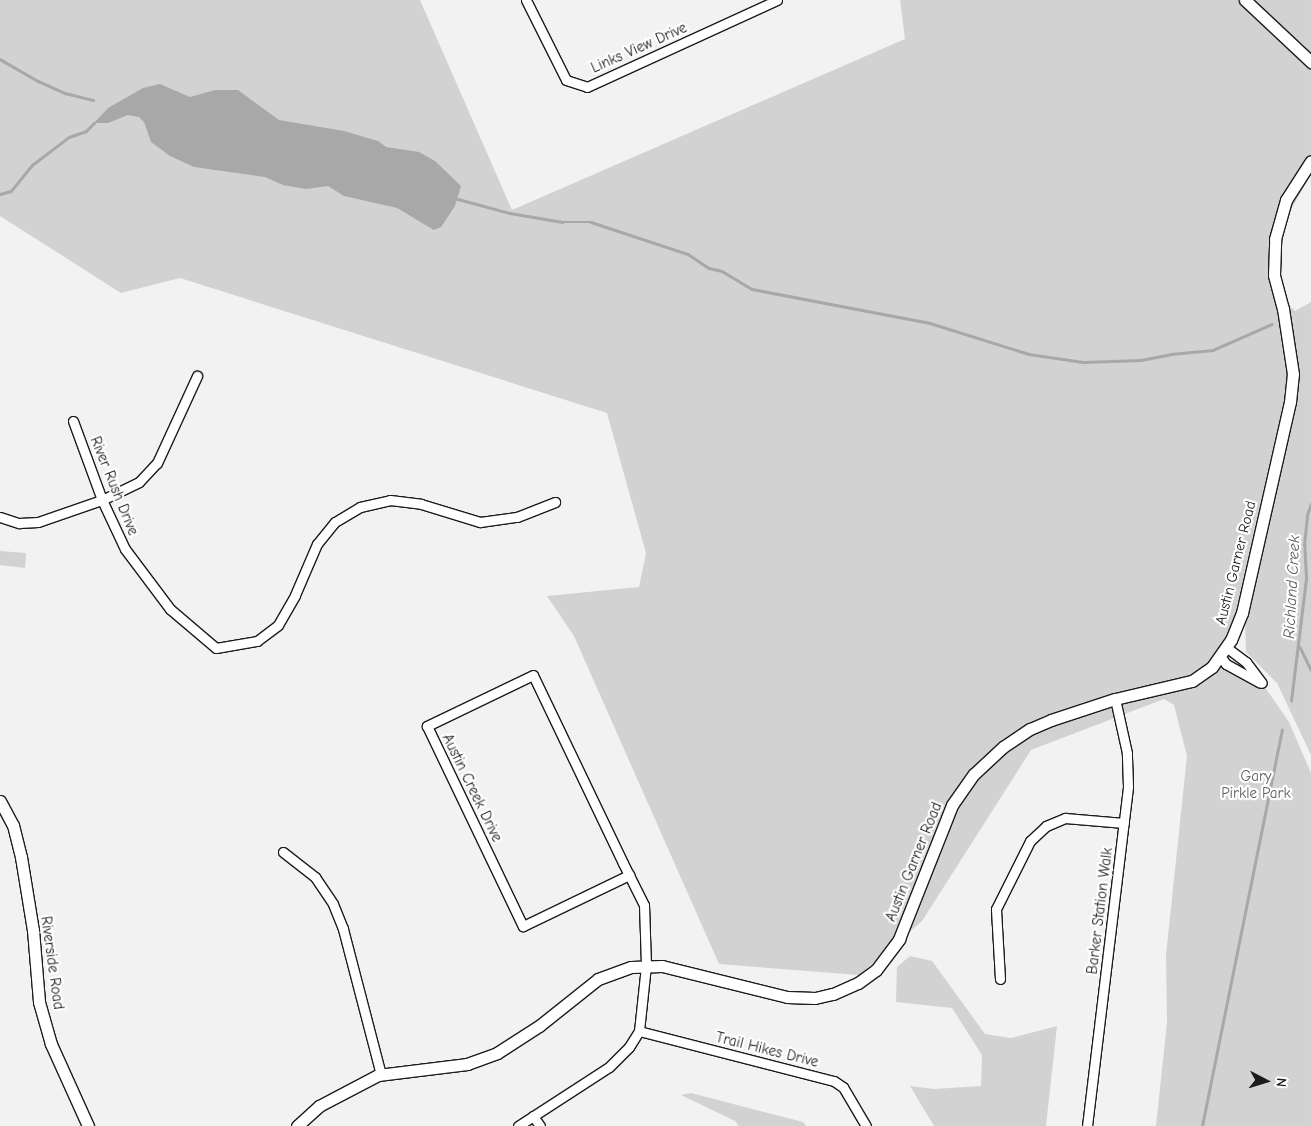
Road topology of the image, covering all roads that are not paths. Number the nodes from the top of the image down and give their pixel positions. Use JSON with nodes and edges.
{"nodes":[{"id":1,"x":526,"y":0,"type":"edge"},
{"id":2,"x":777,"y":0,"type":"edge"},
{"id":3,"x":1245,"y":0,"type":"edge"},
{"id":4,"x":1311,"y":62,"type":"edge"},
{"id":5,"x":1311,"y":161,"type":"edge"},
{"id":6,"x":196,"y":376,"type":"dead end"},
{"id":7,"x":73,"y":421,"type":"dead end"},
{"id":8,"x":102,"y":500,"type":"junction"},
{"id":9,"x":555,"y":502,"type":"dead end"},
{"id":10,"x":0,"y":517,"type":"edge"},
{"id":11,"x":1115,"y":699,"type":"junction"},
{"id":12,"x":0,"y":801,"type":"edge"},
{"id":13,"x":1124,"y":823,"type":"junction"},
{"id":14,"x":283,"y":852,"type":"dead end"},
{"id":15,"x":629,"y":875,"type":"junction"},
{"id":16,"x":646,"y":965,"type":"junction"},
{"id":17,"x":1000,"y":979,"type":"dead end"},
{"id":18,"x":638,"y":1031,"type":"junction"},
{"id":19,"x":381,"y":1075,"type":"junction"},
{"id":20,"x":533,"y":1116,"type":"junction"},
{"id":21,"x":88,"y":1126,"type":"edge"},
{"id":22,"x":297,"y":1126,"type":"edge"},
{"id":23,"x":518,"y":1126,"type":"edge"},
{"id":24,"x":540,"y":1126,"type":"edge"},
{"id":25,"x":866,"y":1126,"type":"edge"},
{"id":26,"x":1087,"y":1126,"type":"edge"}],
"edges":[{"from":1,"to":2,"type":"street","name":"Links View Drive"},
{"from":3,"to":4,"type":"street"},
{"from":5,"to":11,"type":"street","name":"Austin Garner Road"},
{"from":6,"to":8,"type":"street"},
{"from":7,"to":8,"type":"street","name":"River Rush Drive"},
{"from":8,"to":9,"type":"street","name":"River Rush Drive"},
{"from":8,"to":10,"type":"street"},
{"from":11,"to":13,"type":"street","name":"Barker Station Walk"},
{"from":11,"to":16,"type":"street","name":"Austin Garner Road"},
{"from":12,"to":21,"type":"street","name":"Riverside Road"},
{"from":13,"to":17,"type":"street"},
{"from":13,"to":26,"type":"street","name":"Barker Station Walk"},
{"from":14,"to":19,"type":"street"},
{"from":15,"to":15,"type":"street","name":"Austin Creek Drive"},
{"from":15,"to":16,"type":"street","name":"Austin Creek Drive"},
{"from":16,"to":18,"type":"street","name":"Austin Creek Drive"},
{"from":16,"to":19,"type":"street","name":"Austin Garner Road"},
{"from":18,"to":20,"type":"street"},
{"from":18,"to":25,"type":"street","name":"Trail Hikes Drive"},
{"from":19,"to":22,"type":"street","name":"Austin Garner Road"},
{"from":20,"to":23,"type":"street"},
{"from":20,"to":24,"type":"street"}]}
